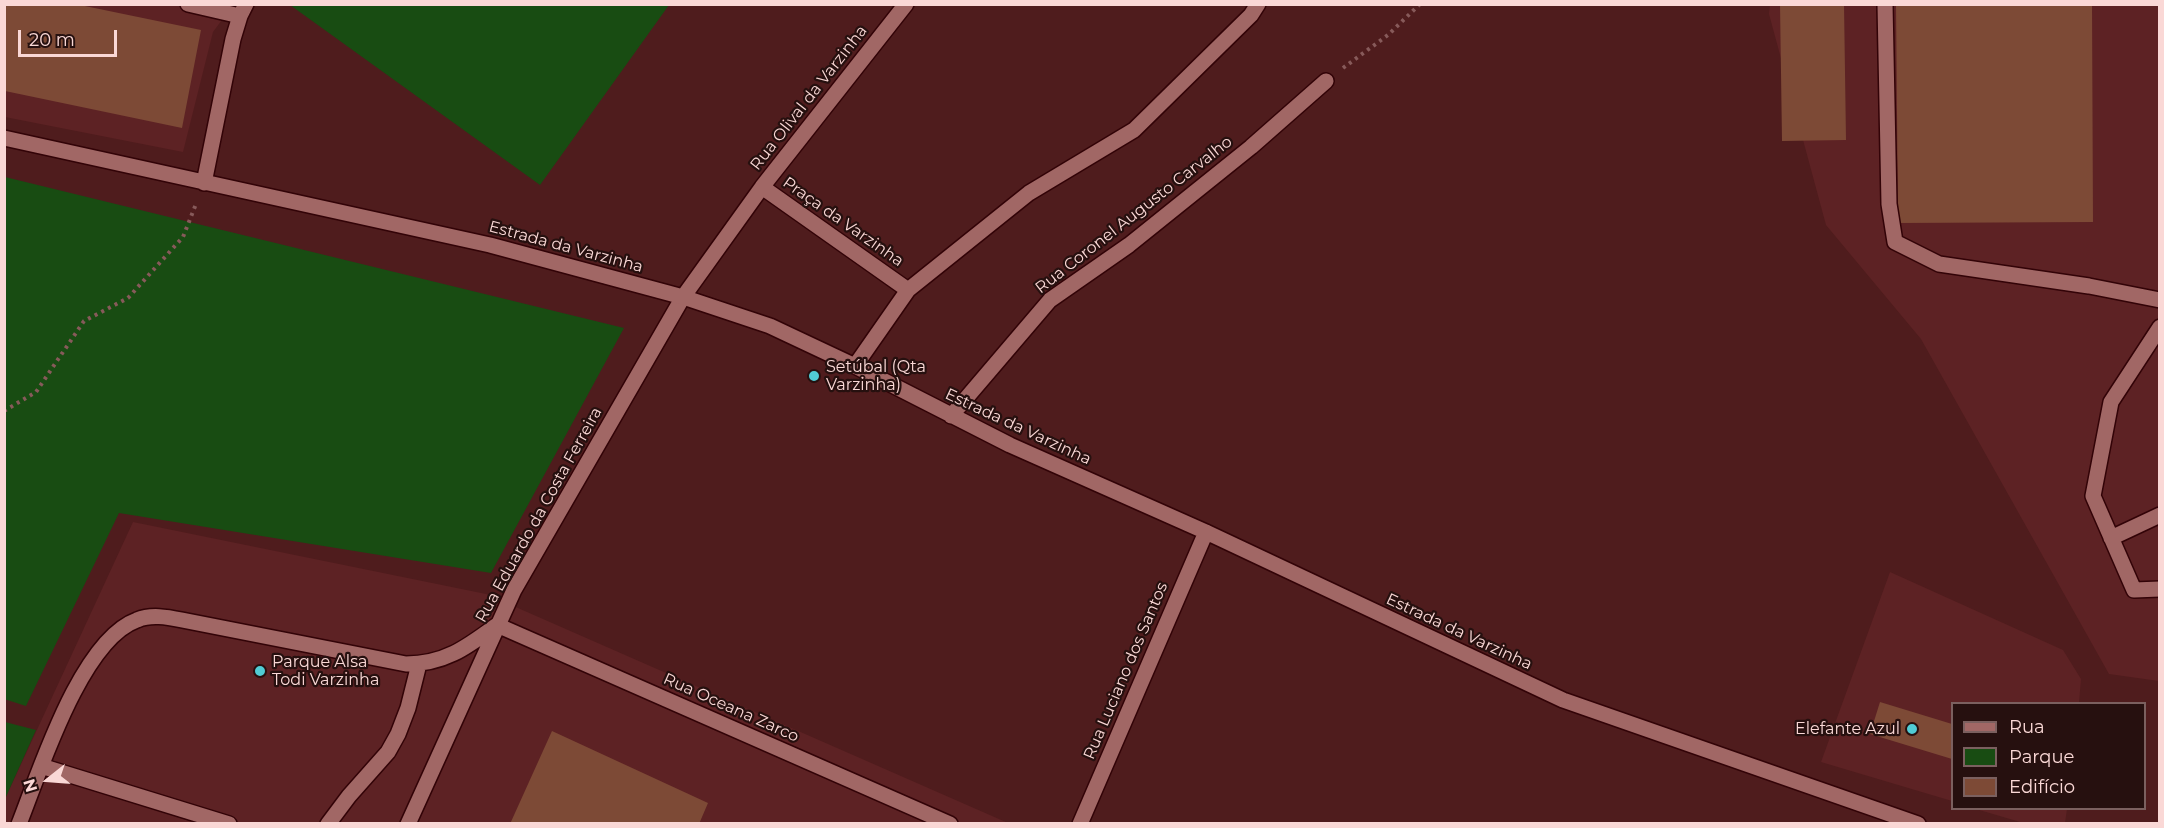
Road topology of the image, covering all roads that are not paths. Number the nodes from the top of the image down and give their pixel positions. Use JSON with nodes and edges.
{"nodes":[{"id":1,"x":188,"y":4,"type":"edge"},
{"id":2,"x":906,"y":4,"type":"edge"},
{"id":3,"x":1258,"y":4,"type":"edge"},
{"id":4,"x":1885,"y":4,"type":"edge"},
{"id":5,"x":243,"y":10,"type":"edge"},
{"id":6,"x":1326,"y":81,"type":"road end"},
{"id":7,"x":4,"y":138,"type":"edge"},
{"id":8,"x":204,"y":183,"type":"junction"},
{"id":9,"x":762,"y":186,"type":"junction"},
{"id":10,"x":908,"y":290,"type":"junction"},
{"id":11,"x":683,"y":297,"type":"junction"},
{"id":12,"x":2160,"y":300,"type":"edge"},
{"id":13,"x":2160,"y":327,"type":"edge"},
{"id":14,"x":855,"y":366,"type":"junction"},
{"id":15,"x":951,"y":416,"type":"junction"},
{"id":16,"x":2160,"y":515,"type":"edge"},
{"id":17,"x":1206,"y":532,"type":"junction"},
{"id":18,"x":2112,"y":538,"type":"junction"},
{"id":19,"x":2160,"y":589,"type":"edge"},
{"id":20,"x":497,"y":625,"type":"junction"},
{"id":21,"x":419,"y":664,"type":"junction"},
{"id":22,"x":41,"y":766,"type":"junction"},
{"id":23,"x":20,"y":824,"type":"edge"},
{"id":24,"x":229,"y":824,"type":"edge"},
{"id":25,"x":328,"y":824,"type":"edge"},
{"id":26,"x":408,"y":824,"type":"edge"},
{"id":27,"x":950,"y":824,"type":"edge"},
{"id":28,"x":1080,"y":824,"type":"edge"},
{"id":29,"x":1918,"y":824,"type":"edge"}],
"edges":[{"from":1,"to":5,"type":"street"},
{"from":2,"to":9,"type":"street","name":"Rua Olival da Varzinha"},
{"from":3,"to":10,"type":"street"},
{"from":4,"to":12,"type":"street"},
{"from":5,"to":8,"type":"street"},
{"from":6,"to":15,"type":"street","name":"Rua Coronel Augusto Carvalho"},
{"from":7,"to":8,"type":"street","name":"Estrada da Varzinha"},
{"from":8,"to":11,"type":"street","name":"Estrada da Varzinha"},
{"from":9,"to":10,"type":"street","name":"Praça da Varzinha"},
{"from":9,"to":11,"type":"street","name":"Praça da Varzinha"},
{"from":10,"to":14,"type":"street","name":"Praça da Varzinha"},
{"from":11,"to":14,"type":"street","name":"Estrada da Varzinha"},
{"from":11,"to":20,"type":"street","name":"Rua Eduardo da Costa Ferreira"},
{"from":13,"to":18,"type":"street"},
{"from":14,"to":15,"type":"street","name":"Estrada da Varzinha"},
{"from":15,"to":17,"type":"street","name":"Estrada da Varzinha"},
{"from":16,"to":18,"type":"street"},
{"from":17,"to":28,"type":"street","name":"Rua Luciano dos Santos"},
{"from":17,"to":29,"type":"street","name":"Estrada da Varzinha"},
{"from":18,"to":19,"type":"street"},
{"from":20,"to":21,"type":"street"},
{"from":20,"to":26,"type":"street","name":"Rua Eduardo da Costa Ferreira"},
{"from":20,"to":27,"type":"street","name":"Rua Oceana Zarco"},
{"from":21,"to":22,"type":"street"},
{"from":21,"to":25,"type":"street"},
{"from":22,"to":23,"type":"street"},
{"from":22,"to":24,"type":"street"}]}
